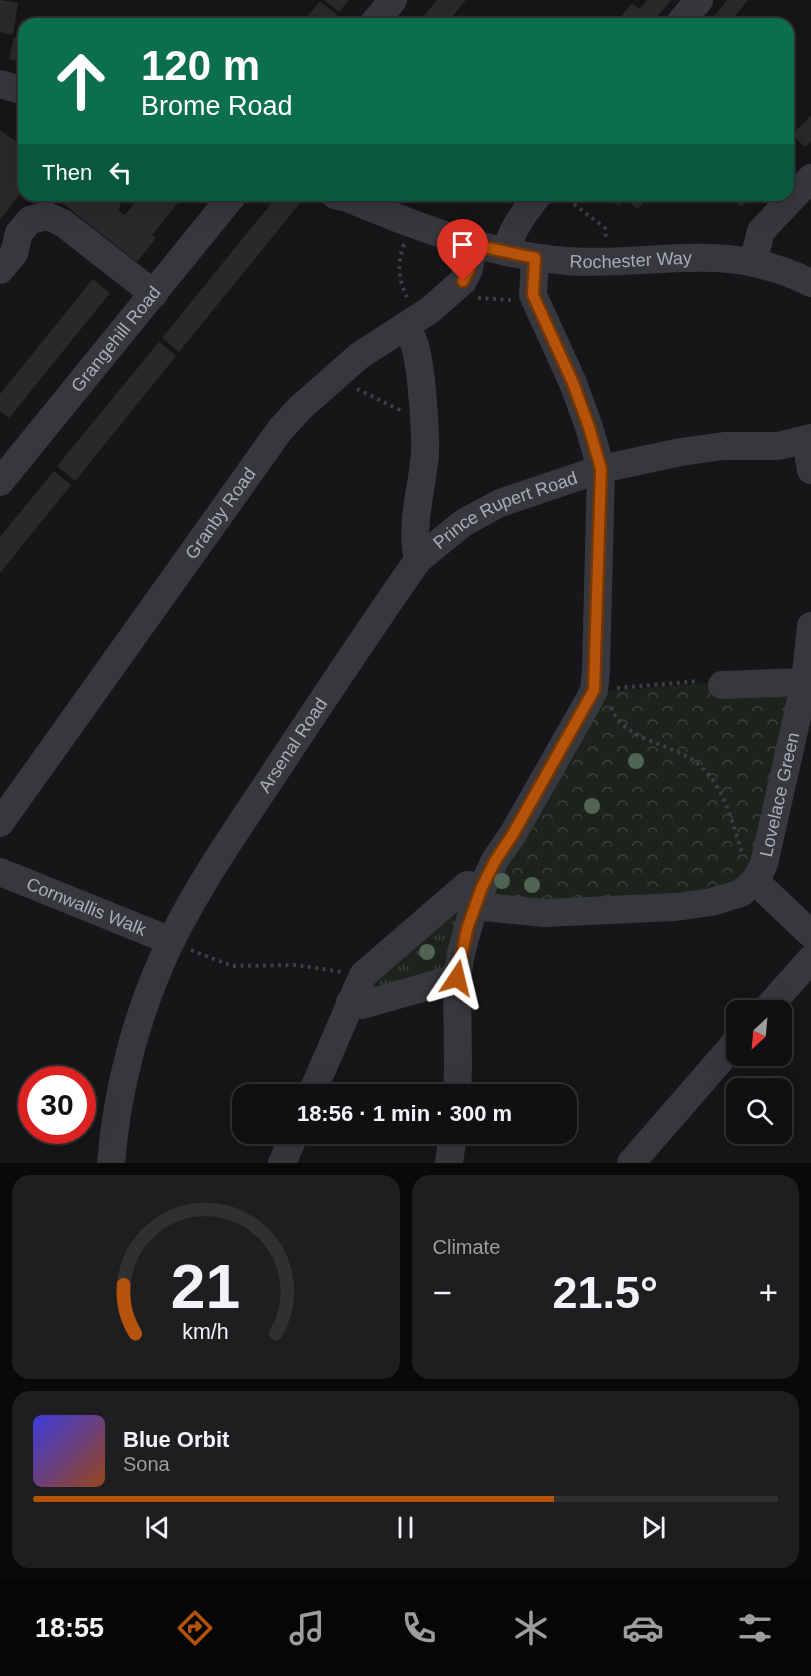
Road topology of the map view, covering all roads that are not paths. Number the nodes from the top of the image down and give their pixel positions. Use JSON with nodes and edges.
{"nodes":[{"id":1,"x":393,"y":0,"type":"edge"},
{"id":2,"x":699,"y":0,"type":"edge"},
{"id":3,"x":378,"y":18,"type":"edge"},
{"id":4,"x":685,"y":18,"type":"edge"},
{"id":5,"x":0,"y":84,"type":"edge"},
{"id":6,"x":18,"y":89,"type":"edge"},
{"id":7,"x":811,"y":178,"type":"edge"},
{"id":8,"x":794,"y":196,"type":"edge"},
{"id":9,"x":228,"y":201,"type":"edge"},
{"id":10,"x":355,"y":201,"type":"edge"},
{"id":11,"x":533,"y":201,"type":"edge"},
{"id":12,"x":789,"y":201,"type":"edge"},
{"id":13,"x":474,"y":245,"type":"junction"},
{"id":14,"x":506,"y":252,"type":"junction"},
{"id":15,"x":535,"y":258,"type":"junction"},
{"id":16,"x":753,"y":263,"type":"junction"},
{"id":17,"x":0,"y":270,"type":"edge"},
{"id":18,"x":811,"y":283,"type":"edge"},
{"id":19,"x":154,"y":294,"type":"junction"},
{"id":20,"x":413,"y":322,"type":"junction"},
{"id":21,"x":808,"y":440,"type":"edge"},
{"id":22,"x":601,"y":469,"type":"junction"},
{"id":23,"x":811,"y":470,"type":"edge"},
{"id":24,"x":0,"y":482,"type":"edge"},
{"id":25,"x":418,"y":560,"type":"junction"},
{"id":26,"x":811,"y":626,"type":"edge"},
{"id":27,"x":805,"y":682,"type":"junction"},
{"id":28,"x":722,"y":685,"type":"road end"},
{"id":29,"x":0,"y":823,"type":"edge"},
{"id":30,"x":0,"y":873,"type":"edge"},
{"id":31,"x":754,"y":881,"type":"junction"},
{"id":32,"x":478,"y":897,"type":"junction"},
{"id":33,"x":811,"y":934,"type":"edge"},
{"id":34,"x":171,"y":941,"type":"junction"},
{"id":35,"x":811,"y":959,"type":"edge"},
{"id":36,"x":457,"y":978,"type":"junction"},
{"id":37,"x":775,"y":1000,"type":"edge"},
{"id":38,"x":350,"y":1002,"type":"junction"},
{"id":39,"x":726,"y":1054,"type":"edge"},
{"id":40,"x":316,"y":1084,"type":"edge"},
{"id":41,"x":457,"y":1084,"type":"edge"},
{"id":42,"x":291,"y":1144,"type":"edge"},
{"id":43,"x":452,"y":1144,"type":"edge"},
{"id":44,"x":111,"y":1163,"type":"edge"},
{"id":45,"x":282,"y":1163,"type":"edge"},
{"id":46,"x":449,"y":1163,"type":"edge"},
{"id":47,"x":631,"y":1163,"type":"edge"}],
"edges":[{"from":1,"to":3,"type":"street"},
{"from":2,"to":4,"type":"street"},
{"from":5,"to":6,"type":"street"},
{"from":7,"to":8,"type":"street"},
{"from":9,"to":19,"type":"street","name":"Grangehill Road"},
{"from":10,"to":13,"type":"street","name":"Rochester Way"},
{"from":11,"to":14,"type":"street"},
{"from":12,"to":16,"type":"street"},
{"from":13,"to":14,"type":"street","name":"Rochester Way"},
{"from":13,"to":20,"type":"street","name":"Granby Road"},
{"from":14,"to":15,"type":"street","name":"Rochester Way"},
{"from":15,"to":16,"type":"street","name":"Rochester Way"},
{"from":15,"to":22,"type":"street"},
{"from":16,"to":18,"type":"street","name":"Rochester Way"},
{"from":17,"to":19,"type":"street"},
{"from":19,"to":24,"type":"street","name":"Grangehill Road"},
{"from":20,"to":25,"type":"street"},
{"from":20,"to":29,"type":"street","name":"Granby Road"},
{"from":21,"to":22,"type":"street","name":"Prince Rupert Road"},
{"from":21,"to":23,"type":"street"},
{"from":22,"to":25,"type":"street","name":"Prince Rupert Road"},
{"from":22,"to":32,"type":"street"},
{"from":25,"to":34,"type":"street","name":"Arsenal Road"},
{"from":26,"to":27,"type":"street","name":"Lovelace Green"},
{"from":27,"to":28,"type":"street"},
{"from":27,"to":31,"type":"street","name":"Lovelace Green"},
{"from":30,"to":34,"type":"street","name":"Cornwallis Walk"},
{"from":31,"to":32,"type":"street","name":"Lovelace Green"},
{"from":31,"to":33,"type":"street","name":"Lovelace Green"},
{"from":32,"to":36,"type":"street"},
{"from":32,"to":38,"type":"street","name":"Lovelace Green"},
{"from":34,"to":44,"type":"street","name":"Arsenal Road"},
{"from":35,"to":37,"type":"street"},
{"from":36,"to":38,"type":"street"},
{"from":36,"to":41,"type":"street"},
{"from":38,"to":40,"type":"street","name":"Lovelace Green"},
{"from":39,"to":47,"type":"street"},
{"from":42,"to":45,"type":"street"},
{"from":43,"to":46,"type":"street"}]}
